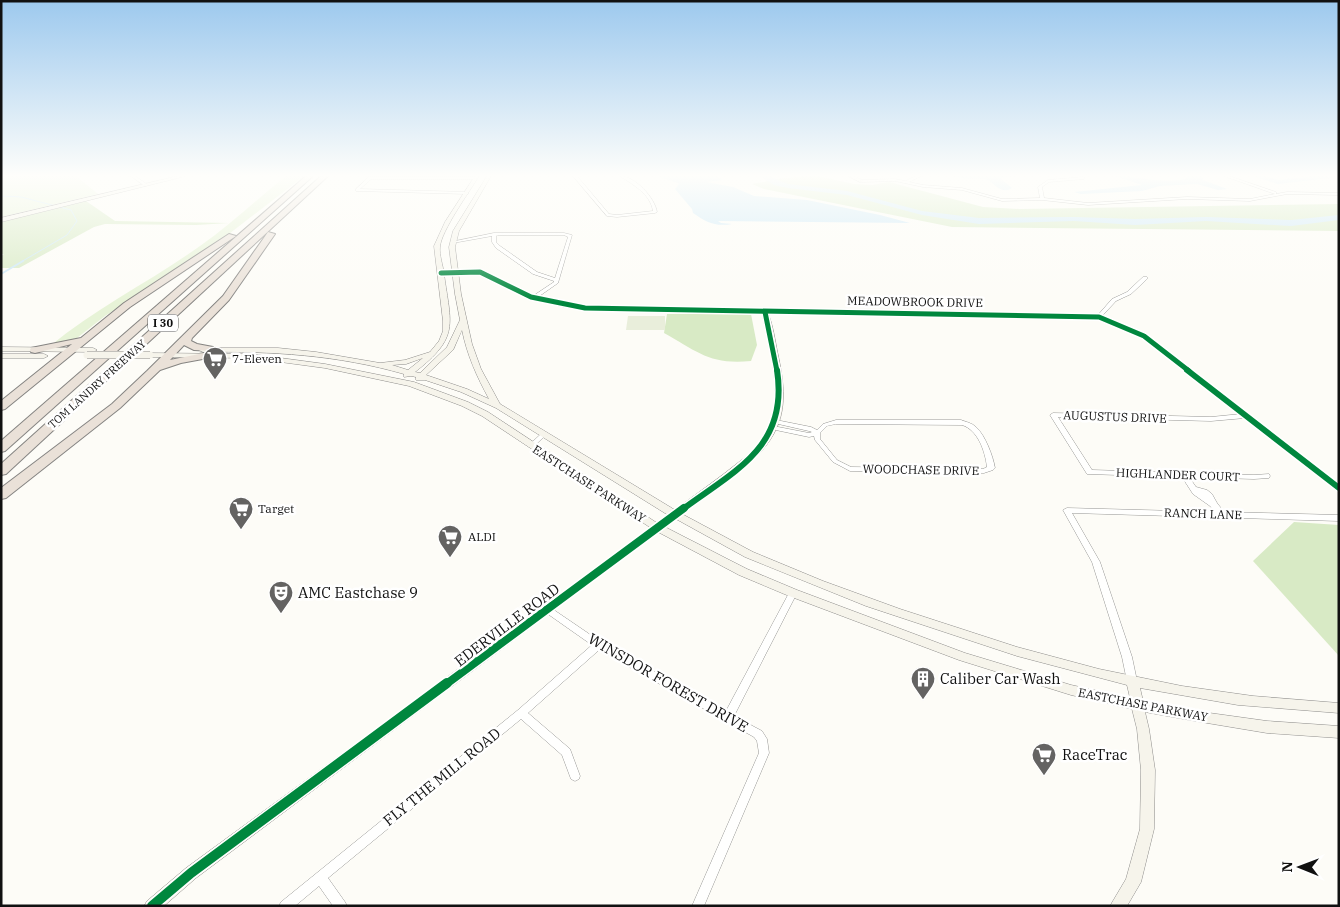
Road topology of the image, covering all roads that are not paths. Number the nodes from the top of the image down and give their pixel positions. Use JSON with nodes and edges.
{"nodes":[{"id":1,"x":257,"y":218,"type":"edge"},
{"id":2,"x":263,"y":218,"type":"edge"},
{"id":3,"x":278,"y":218,"type":"edge"},
{"id":4,"x":283,"y":218,"type":"edge"},
{"id":5,"x":451,"y":218,"type":"edge"},
{"id":6,"x":465,"y":218,"type":"edge"},
{"id":7,"x":494,"y":234,"type":"junction"},
{"id":8,"x":452,"y":242,"type":"junction"},
{"id":9,"x":438,"y":243,"type":"junction"},
{"id":10,"x":457,"y":272,"type":"junction"},
{"id":11,"x":441,"y":273,"type":"junction"},
{"id":12,"x":1145,"y":278,"type":"dead end"},
{"id":13,"x":556,"y":280,"type":"junction"},
{"id":14,"x":533,"y":298,"type":"junction"},
{"id":15,"x":765,"y":312,"type":"junction"},
{"id":16,"x":1099,"y":317,"type":"junction"},
{"id":17,"x":463,"y":320,"type":"junction"},
{"id":18,"x":86,"y":337,"type":"junction"},
{"id":19,"x":187,"y":338,"type":"junction"},
{"id":20,"x":441,"y":346,"type":"junction"},
{"id":21,"x":1,"y":350,"type":"edge"},
{"id":22,"x":283,"y":351,"type":"junction"},
{"id":23,"x":32,"y":353,"type":"junction"},
{"id":24,"x":66,"y":353,"type":"junction"},
{"id":25,"x":152,"y":353,"type":"junction"},
{"id":26,"x":171,"y":353,"type":"junction"},
{"id":27,"x":206,"y":353,"type":"junction"},
{"id":28,"x":308,"y":354,"type":"junction"},
{"id":29,"x":1,"y":356,"type":"edge"},
{"id":30,"x":251,"y":356,"type":"junction"},
{"id":31,"x":274,"y":360,"type":"junction"},
{"id":32,"x":364,"y":363,"type":"junction"},
{"id":33,"x":47,"y":368,"type":"junction"},
{"id":34,"x":154,"y":370,"type":"junction"},
{"id":35,"x":409,"y":373,"type":"junction"},
{"id":36,"x":421,"y":376,"type":"junction"},
{"id":37,"x":399,"y":381,"type":"junction"},
{"id":38,"x":411,"y":384,"type":"junction"},
{"id":39,"x":497,"y":406,"type":"junction"},
{"id":40,"x":1,"y":407,"type":"edge"},
{"id":41,"x":1245,"y":416,"type":"junction"},
{"id":42,"x":775,"y":425,"type":"junction"},
{"id":43,"x":817,"y":433,"type":"junction"},
{"id":44,"x":544,"y":434,"type":"junction"},
{"id":45,"x":531,"y":446,"type":"junction"},
{"id":46,"x":1,"y":448,"type":"edge"},
{"id":47,"x":1,"y":471,"type":"edge"},
{"id":48,"x":1090,"y":472,"type":"joint"},
{"id":49,"x":1184,"y":475,"type":"junction"},
{"id":50,"x":1266,"y":476,"type":"dead end"},
{"id":51,"x":1339,"y":488,"type":"edge"},
{"id":52,"x":1,"y":495,"type":"edge"},
{"id":53,"x":674,"y":514,"type":"junction"},
{"id":54,"x":1221,"y":514,"type":"junction"},
{"id":55,"x":1339,"y":518,"type":"edge"},
{"id":56,"x":657,"y":527,"type":"junction"},
{"id":57,"x":793,"y":593,"type":"junction"},
{"id":58,"x":873,"y":604,"type":"junction"},
{"id":59,"x":548,"y":610,"type":"junction"},
{"id":60,"x":864,"y":619,"type":"junction"},
{"id":61,"x":598,"y":645,"type":"junction"},
{"id":62,"x":1132,"y":681,"type":"junction"},
{"id":63,"x":1138,"y":706,"type":"junction"},
{"id":64,"x":1339,"y":708,"type":"edge"},
{"id":65,"x":521,"y":712,"type":"junction"},
{"id":66,"x":727,"y":719,"type":"junction"},
{"id":67,"x":1339,"y":732,"type":"edge"},
{"id":68,"x":574,"y":776,"type":"dead end"},
{"id":69,"x":320,"y":877,"type":"junction"},
{"id":70,"x":152,"y":906,"type":"edge"},
{"id":71,"x":285,"y":906,"type":"edge"},
{"id":72,"x":341,"y":906,"type":"edge"},
{"id":73,"x":698,"y":906,"type":"edge"},
{"id":74,"x":1118,"y":906,"type":"edge"}],
"edges":[{"from":1,"to":18,"type":"highway"},
{"from":2,"to":46,"type":"highway","name":"TOM LANDRY FREEWAY","number":"I 30"},
{"from":3,"to":47,"type":"highway","name":"TOM LANDRY FREEWAY","number":"I 30"},
{"from":4,"to":19,"type":"highway"},
{"from":5,"to":9,"type":"main road"},
{"from":6,"to":8,"type":"main road"},
{"from":7,"to":8,"type":"street"},
{"from":7,"to":13,"type":"street"},
{"from":7,"to":13,"type":"street"},
{"from":8,"to":9,"type":"main road"},
{"from":8,"to":10,"type":"main road"},
{"from":9,"to":11,"type":"main road"},
{"from":10,"to":11,"type":"street","name":"MEADOWBROOK DRIVE"},
{"from":10,"to":14,"type":"street","name":"MEADOWBROOK DRIVE"},
{"from":10,"to":17,"type":"main road"},
{"from":11,"to":20,"type":"main road"},
{"from":12,"to":16,"type":"street"},
{"from":13,"to":14,"type":"street"},
{"from":14,"to":15,"type":"street","name":"MEADOWBROOK DRIVE"},
{"from":15,"to":16,"type":"street","name":"MEADOWBROOK DRIVE"},
{"from":15,"to":42,"type":"main road","name":"EDERVILLE ROAD"},
{"from":16,"to":41,"type":"street","name":"MEADOWBROOK DRIVE"},
{"from":17,"to":36,"type":"main road"},
{"from":17,"to":39,"type":"main road"},
{"from":18,"to":23,"type":"highway"},
{"from":18,"to":24,"type":"highway"},
{"from":19,"to":26,"type":"highway"},
{"from":19,"to":27,"type":"highway"},
{"from":20,"to":32,"type":"main road"},
{"from":20,"to":35,"type":"main road"},
{"from":21,"to":23,"type":"main road","name":"EASTCHASE PARKWAY"},
{"from":22,"to":27,"type":"main road","name":"EASTCHASE PARKWAY"},
{"from":22,"to":28,"type":"main road","name":"EASTCHASE PARKWAY"},
{"from":22,"to":30,"type":"main road"},
{"from":23,"to":24,"type":"main road","name":"EASTCHASE PARKWAY"},
{"from":23,"to":29,"type":"main road","name":"EASTCHASE PARKWAY"},
{"from":23,"to":33,"type":"highway"},
{"from":24,"to":25,"type":"main road","name":"EASTCHASE PARKWAY"},
{"from":24,"to":25,"type":"main road","name":"EASTCHASE PARKWAY","bridge":true},
{"from":24,"to":33,"type":"highway"},
{"from":25,"to":26,"type":"main road","name":"EASTCHASE PARKWAY"},
{"from":26,"to":27,"type":"main road","name":"EASTCHASE PARKWAY"},
{"from":26,"to":34,"type":"highway"},
{"from":27,"to":30,"type":"main road","name":"EASTCHASE PARKWAY"},
{"from":27,"to":34,"type":"highway"},
{"from":28,"to":31,"type":"main road"},
{"from":28,"to":32,"type":"main road","name":"EASTCHASE PARKWAY"},
{"from":30,"to":31,"type":"main road","name":"EASTCHASE PARKWAY"},
{"from":31,"to":37,"type":"main road","name":"EASTCHASE PARKWAY"},
{"from":32,"to":35,"type":"main road","name":"EASTCHASE PARKWAY"},
{"from":33,"to":40,"type":"highway"},
{"from":34,"to":52,"type":"highway"},
{"from":35,"to":36,"type":"main road","name":"EASTCHASE PARKWAY"},
{"from":35,"to":37,"type":"main road"},
{"from":36,"to":38,"type":"main road"},
{"from":36,"to":39,"type":"main road","name":"EASTCHASE PARKWAY"},
{"from":37,"to":38,"type":"main road","name":"EASTCHASE PARKWAY"},
{"from":38,"to":45,"type":"main road","name":"EASTCHASE PARKWAY"},
{"from":39,"to":44,"type":"main road","name":"EASTCHASE PARKWAY"},
{"from":41,"to":48,"type":"street","name":"AUGUSTUS DRIVE"},
{"from":41,"to":51,"type":"street","name":"MEADOWBROOK DRIVE"},
{"from":42,"to":43,"type":"street"},
{"from":42,"to":53,"type":"main road","name":"EDERVILLE ROAD"},
{"from":43,"to":43,"type":"street","name":"WOODCHASE DRIVE"},
{"from":44,"to":45,"type":"street"},
{"from":44,"to":53,"type":"main road","name":"EASTCHASE PARKWAY"},
{"from":45,"to":56,"type":"main road","name":"EASTCHASE PARKWAY"},
{"from":48,"to":49,"type":"street","name":"HIGHLANDER COURT"},
{"from":49,"to":50,"type":"street","name":"HIGHLANDER COURT"},
{"from":49,"to":54,"type":"street"},
{"from":53,"to":56,"type":"main road","name":"EDERVILLE ROAD"},
{"from":53,"to":58,"type":"main road","name":"EASTCHASE PARKWAY"},
{"from":54,"to":55,"type":"street","name":"RANCH LANE"},
{"from":54,"to":62,"type":"street","name":"RANCH LANE"},
{"from":56,"to":57,"type":"main road","name":"EASTCHASE PARKWAY"},
{"from":56,"to":59,"type":"main road","name":"EDERVILLE ROAD"},
{"from":57,"to":60,"type":"main road","name":"EASTCHASE PARKWAY"},
{"from":57,"to":66,"type":"street"},
{"from":58,"to":60,"type":"main road"},
{"from":58,"to":62,"type":"main road","name":"EASTCHASE PARKWAY"},
{"from":59,"to":61,"type":"street","name":"WINSDOR FOREST DRIVE"},
{"from":59,"to":70,"type":"main road","name":"EDERVILLE ROAD"},
{"from":60,"to":63,"type":"main road","name":"EASTCHASE PARKWAY"},
{"from":61,"to":65,"type":"street","name":"FLY THE MILL ROAD"},
{"from":61,"to":66,"type":"street","name":"WINSDOR FOREST DRIVE"},
{"from":62,"to":63,"type":"main road"},
{"from":62,"to":64,"type":"main road","name":"EASTCHASE PARKWAY"},
{"from":63,"to":67,"type":"main road","name":"EASTCHASE PARKWAY"},
{"from":63,"to":74,"type":"main road"},
{"from":65,"to":68,"type":"street"},
{"from":65,"to":69,"type":"street","name":"FLY THE MILL ROAD"},
{"from":66,"to":73,"type":"street","name":"WINSDOR FOREST DRIVE"},
{"from":69,"to":71,"type":"street","name":"FLY THE MILL ROAD"},
{"from":69,"to":72,"type":"street"}]}
